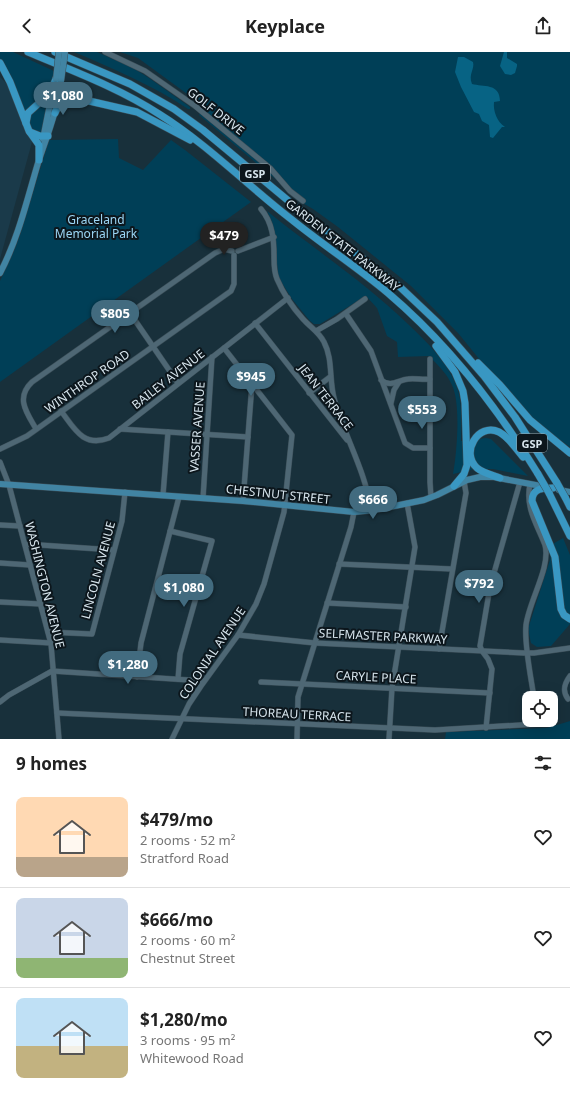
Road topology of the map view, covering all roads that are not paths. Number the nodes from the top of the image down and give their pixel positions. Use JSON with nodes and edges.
{"nodes":[{"id":1,"x":28,"y":52,"type":"edge"},
{"id":2,"x":105,"y":52,"type":"edge"},
{"id":3,"x":60,"y":53,"type":"edge"},
{"id":4,"x":0,"y":63,"type":"edge"},
{"id":5,"x":59,"y":80,"type":"junction"},
{"id":6,"x":60,"y":92,"type":"junction"},
{"id":7,"x":86,"y":100,"type":"junction"},
{"id":8,"x":54,"y":113,"type":"junction"},
{"id":9,"x":27,"y":127,"type":"junction"},
{"id":10,"x":46,"y":136,"type":"junction"},
{"id":11,"x":216,"y":157,"type":"junction"},
{"id":12,"x":39,"y":160,"type":"junction"},
{"id":13,"x":303,"y":201,"type":"dead end"},
{"id":14,"x":261,"y":209,"type":"dead end"},
{"id":15,"x":274,"y":237,"type":"junction"},
{"id":16,"x":235,"y":252,"type":"junction"},
{"id":17,"x":0,"y":273,"type":"edge"},
{"id":18,"x":288,"y":298,"type":"junction"},
{"id":19,"x":365,"y":299,"type":"dead end"},
{"id":20,"x":130,"y":313,"type":"junction"},
{"id":21,"x":346,"y":314,"type":"junction"},
{"id":22,"x":411,"y":314,"type":"junction"},
{"id":23,"x":437,"y":322,"type":"junction"},
{"id":24,"x":255,"y":323,"type":"junction"},
{"id":25,"x":316,"y":331,"type":"junction"},
{"id":26,"x":153,"y":346,"type":"junction"},
{"id":27,"x":224,"y":348,"type":"junction"},
{"id":28,"x":212,"y":357,"type":"junction"},
{"id":29,"x":430,"y":359,"type":"dead end"},
{"id":30,"x":330,"y":377,"type":"junction"},
{"id":31,"x":381,"y":379,"type":"junction"},
{"id":32,"x":430,"y":379,"type":"junction"},
{"id":33,"x":399,"y":382,"type":"junction"},
{"id":34,"x":178,"y":383,"type":"junction"},
{"id":35,"x":252,"y":384,"type":"junction"},
{"id":36,"x":310,"y":392,"type":"junction"},
{"id":37,"x":391,"y":407,"type":"junction"},
{"id":38,"x":60,"y":411,"type":"junction"},
{"id":39,"x":36,"y":429,"type":"junction"},
{"id":40,"x":120,"y":429,"type":"junction"},
{"id":41,"x":168,"y":432,"type":"junction"},
{"id":42,"x":207,"y":434,"type":"junction"},
{"id":43,"x":248,"y":437,"type":"junction"},
{"id":44,"x":351,"y":446,"type":"junction"},
{"id":45,"x":430,"y":448,"type":"junction"},
{"id":46,"x":0,"y":449,"type":"edge"},
{"id":47,"x":470,"y":453,"type":"junction"},
{"id":48,"x":570,"y":453,"type":"edge"},
{"id":49,"x":0,"y":462,"type":"edge"},
{"id":50,"x":538,"y":474,"type":"junction"},
{"id":51,"x":500,"y":478,"type":"junction"},
{"id":52,"x":464,"y":481,"type":"junction"},
{"id":53,"x":520,"y":482,"type":"junction"},
{"id":54,"x":0,"y":484,"type":"edge"},
{"id":55,"x":530,"y":484,"type":"junction"},
{"id":56,"x":9,"y":485,"type":"junction"},
{"id":57,"x":454,"y":486,"type":"junction"},
{"id":58,"x":553,"y":488,"type":"junction"},
{"id":59,"x":125,"y":492,"type":"junction"},
{"id":60,"x":567,"y":494,"type":"edge"},
{"id":61,"x":163,"y":495,"type":"junction"},
{"id":62,"x":179,"y":496,"type":"junction"},
{"id":63,"x":431,"y":497,"type":"junction"},
{"id":64,"x":203,"y":498,"type":"junction"},
{"id":65,"x":243,"y":501,"type":"junction"},
{"id":66,"x":407,"y":504,"type":"junction"},
{"id":67,"x":284,"y":505,"type":"junction"},
{"id":68,"x":570,"y":507,"type":"edge"},
{"id":69,"x":371,"y":511,"type":"junction"},
{"id":70,"x":354,"y":512,"type":"junction"},
{"id":71,"x":0,"y":525,"type":"edge"},
{"id":72,"x":20,"y":526,"type":"junction"},
{"id":73,"x":170,"y":531,"type":"junction"},
{"id":74,"x":570,"y":536,"type":"edge"},
{"id":75,"x":25,"y":544,"type":"junction"},
{"id":76,"x":114,"y":550,"type":"junction"},
{"id":77,"x":0,"y":563,"type":"edge"},
{"id":78,"x":339,"y":564,"type":"junction"},
{"id":79,"x":30,"y":565,"type":"junction"},
{"id":80,"x":412,"y":567,"type":"junction"},
{"id":81,"x":452,"y":569,"type":"junction"},
{"id":82,"x":0,"y":602,"type":"edge"},
{"id":83,"x":327,"y":603,"type":"junction"},
{"id":84,"x":41,"y":604,"type":"junction"},
{"id":85,"x":406,"y":607,"type":"junction"},
{"id":86,"x":570,"y":619,"type":"edge"},
{"id":87,"x":48,"y":632,"type":"junction"},
{"id":88,"x":238,"y":635,"type":"junction"},
{"id":89,"x":0,"y":640,"type":"edge"},
{"id":90,"x":51,"y":643,"type":"junction"},
{"id":91,"x":315,"y":643,"type":"junction"},
{"id":92,"x":399,"y":648,"type":"junction"},
{"id":93,"x":570,"y":648,"type":"edge"},
{"id":94,"x":439,"y":649,"type":"junction"},
{"id":95,"x":482,"y":651,"type":"junction"},
{"id":96,"x":528,"y":653,"type":"junction"},
{"id":97,"x":53,"y":671,"type":"junction"},
{"id":98,"x":570,"y":676,"type":"edge"},
{"id":99,"x":137,"y":677,"type":"junction"},
{"id":100,"x":178,"y":679,"type":"junction"},
{"id":101,"x":204,"y":681,"type":"junction"},
{"id":102,"x":261,"y":682,"type":"dead end"},
{"id":103,"x":302,"y":684,"type":"junction"},
{"id":104,"x":392,"y":688,"type":"junction"},
{"id":105,"x":533,"y":691,"type":"edge"},
{"id":106,"x":490,"y":692,"type":"junction"},
{"id":107,"x":568,"y":699,"type":"dead end"},
{"id":108,"x":0,"y":702,"type":"edge"},
{"id":109,"x":57,"y":713,"type":"junction"},
{"id":110,"x":182,"y":719,"type":"junction"},
{"id":111,"x":297,"y":724,"type":"junction"},
{"id":112,"x":522,"y":724,"type":"edge"},
{"id":113,"x":390,"y":728,"type":"junction"},
{"id":114,"x":486,"y":728,"type":"junction"},
{"id":115,"x":59,"y":739,"type":"edge"},
{"id":116,"x":172,"y":739,"type":"edge"},
{"id":117,"x":296,"y":739,"type":"edge"},
{"id":118,"x":389,"y":739,"type":"edge"}],
"edges":[{"from":1,"to":11,"type":"highway","name":"GARDEN STATE PARKWAY","number":"GSP"},
{"from":2,"to":13,"type":"street","name":"GOLF DRIVE"},
{"from":3,"to":5,"type":"main road","bridge":true},
{"from":3,"to":23,"type":"highway","name":"GARDEN STATE PARKWAY","number":"GSP"},
{"from":4,"to":9,"type":"highway"},
{"from":5,"to":6,"type":"highway"},
{"from":5,"to":9,"type":"highway"},
{"from":5,"to":10,"type":"main road"},
{"from":6,"to":7,"type":"highway"},
{"from":6,"to":8,"type":"main road"},
{"from":7,"to":8,"type":"highway"},
{"from":7,"to":11,"type":"highway"},
{"from":8,"to":10,"type":"main road"},
{"from":9,"to":10,"type":"highway"},
{"from":9,"to":12,"type":"highway"},
{"from":10,"to":12,"type":"main road"},
{"from":11,"to":22,"type":"highway","name":"GARDEN STATE PARKWAY","number":"GSP"},
{"from":12,"to":17,"type":"main road"},
{"from":14,"to":15,"type":"street"},
{"from":15,"to":16,"type":"street"},
{"from":15,"to":18,"type":"street"},
{"from":16,"to":20,"type":"street"},
{"from":16,"to":26,"type":"street","name":"WINTHROP ROAD"},
{"from":18,"to":24,"type":"street","name":"BAILEY AVENUE"},
{"from":18,"to":25,"type":"street"},
{"from":19,"to":21,"type":"street"},
{"from":20,"to":26,"type":"street"},
{"from":20,"to":39,"type":"street"},
{"from":21,"to":25,"type":"street"},
{"from":21,"to":31,"type":"street"},
{"from":22,"to":50,"type":"highway","name":"GARDEN STATE PARKWAY","number":"GSP"},
{"from":22,"to":57,"type":"highway"},
{"from":23,"to":48,"type":"highway"},
{"from":23,"to":58,"type":"highway","name":"GARDEN STATE PARKWAY","number":"GSP"},
{"from":24,"to":27,"type":"street","name":"BAILEY AVENUE"},
{"from":24,"to":36,"type":"street","name":"JEAN TERRACE"},
{"from":25,"to":30,"type":"street"},
{"from":26,"to":34,"type":"street"},
{"from":26,"to":38,"type":"street","name":"WINTHROP ROAD"},
{"from":27,"to":28,"type":"street","name":"BAILEY AVENUE"},
{"from":27,"to":35,"type":"street"},
{"from":28,"to":34,"type":"street","name":"BAILEY AVENUE"},
{"from":28,"to":42,"type":"street","name":"VASSER AVENUE"},
{"from":29,"to":32,"type":"street"},
{"from":30,"to":36,"type":"street"},
{"from":30,"to":44,"type":"street"},
{"from":31,"to":33,"type":"street"},
{"from":31,"to":37,"type":"street"},
{"from":32,"to":33,"type":"street"},
{"from":32,"to":45,"type":"street"},
{"from":33,"to":37,"type":"street"},
{"from":34,"to":40,"type":"street","name":"BAILEY AVENUE"},
{"from":35,"to":43,"type":"street"},
{"from":35,"to":67,"type":"street","name":"COLONIAL AVENUE"},
{"from":36,"to":44,"type":"street","name":"JEAN TERRACE"},
{"from":37,"to":45,"type":"street"},
{"from":38,"to":39,"type":"street","name":"WINTHROP ROAD"},
{"from":38,"to":40,"type":"street","name":"BAILEY AVENUE"},
{"from":39,"to":46,"type":"street","name":"WINTHROP ROAD"},
{"from":40,"to":41,"type":"street"},
{"from":41,"to":42,"type":"street"},
{"from":41,"to":61,"type":"street"},
{"from":42,"to":43,"type":"street"},
{"from":42,"to":64,"type":"street","name":"VASSER AVENUE"},
{"from":43,"to":65,"type":"street"},
{"from":44,"to":69,"type":"street"},
{"from":45,"to":63,"type":"street"},
{"from":47,"to":50,"type":"highway"},
{"from":47,"to":51,"type":"highway"},
{"from":47,"to":52,"type":"highway"},
{"from":49,"to":56,"type":"street","name":"WASHINGTON AVENUE"},
{"from":50,"to":58,"type":"highway","name":"GARDEN STATE PARKWAY","number":"GSP","bridge":true},
{"from":51,"to":52,"type":"main road","name":"CHESTNUT STREET"},
{"from":51,"to":53,"type":"main road","name":"CHESTNUT STREET"},
{"from":52,"to":57,"type":"main road","name":"CHESTNUT STREET"},
{"from":52,"to":81,"type":"street"},
{"from":53,"to":55,"type":"main road","name":"CHESTNUT STREET"},
{"from":53,"to":95,"type":"street"},
{"from":54,"to":56,"type":"main road","name":"CHESTNUT STREET"},
{"from":55,"to":58,"type":"main road","name":"CHESTNUT STREET"},
{"from":55,"to":96,"type":"street"},
{"from":56,"to":59,"type":"main road","name":"CHESTNUT STREET"},
{"from":56,"to":72,"type":"street","name":"WASHINGTON AVENUE"},
{"from":57,"to":63,"type":"main road","name":"CHESTNUT STREET"},
{"from":58,"to":60,"type":"highway","name":"GARDEN STATE PARKWAY","number":"GSP","bridge":true},
{"from":58,"to":74,"type":"highway","name":"GARDEN STATE PARKWAY","number":"GSP"},
{"from":58,"to":86,"type":"highway"},
{"from":59,"to":61,"type":"main road","name":"CHESTNUT STREET"},
{"from":59,"to":76,"type":"street","name":"LINCOLN AVENUE"},
{"from":60,"to":68,"type":"highway","name":"GARDEN STATE PARKWAY","number":"GSP"},
{"from":61,"to":62,"type":"main road","name":"CHESTNUT STREET"},
{"from":62,"to":64,"type":"main road","name":"CHESTNUT STREET"},
{"from":62,"to":73,"type":"street"},
{"from":63,"to":66,"type":"main road","name":"CHESTNUT STREET"},
{"from":64,"to":65,"type":"main road","name":"CHESTNUT STREET"},
{"from":65,"to":67,"type":"main road","name":"CHESTNUT STREET"},
{"from":66,"to":69,"type":"main road","name":"CHESTNUT STREET"},
{"from":66,"to":80,"type":"street"},
{"from":67,"to":70,"type":"main road","name":"CHESTNUT STREET"},
{"from":67,"to":88,"type":"street","name":"COLONIAL AVENUE"},
{"from":69,"to":70,"type":"main road","name":"CHESTNUT STREET"},
{"from":70,"to":78,"type":"street"},
{"from":71,"to":72,"type":"street"},
{"from":72,"to":75,"type":"street","name":"WASHINGTON AVENUE"},
{"from":73,"to":99,"type":"street"},
{"from":73,"to":100,"type":"street"},
{"from":75,"to":76,"type":"street"},
{"from":75,"to":79,"type":"street","name":"WASHINGTON AVENUE"},
{"from":76,"to":87,"type":"street","name":"LINCOLN AVENUE"},
{"from":77,"to":79,"type":"street"},
{"from":78,"to":80,"type":"street"},
{"from":78,"to":83,"type":"street"},
{"from":79,"to":84,"type":"street","name":"WASHINGTON AVENUE"},
{"from":80,"to":81,"type":"street"},
{"from":80,"to":85,"type":"street"},
{"from":81,"to":94,"type":"street"},
{"from":82,"to":84,"type":"street"},
{"from":83,"to":85,"type":"street"},
{"from":83,"to":91,"type":"street"},
{"from":84,"to":87,"type":"street","name":"WASHINGTON AVENUE"},
{"from":85,"to":92,"type":"street"},
{"from":87,"to":90,"type":"street","name":"WASHINGTON AVENUE"},
{"from":88,"to":91,"type":"street","name":"SELFMASTER PARKWAY"},
{"from":88,"to":101,"type":"street","name":"COLONIAL AVENUE"},
{"from":89,"to":90,"type":"street"},
{"from":90,"to":97,"type":"street","name":"WASHINGTON AVENUE"},
{"from":91,"to":92,"type":"street","name":"SELFMASTER PARKWAY"},
{"from":91,"to":103,"type":"street"},
{"from":92,"to":94,"type":"street","name":"SELFMASTER PARKWAY"},
{"from":92,"to":104,"type":"street"},
{"from":93,"to":96,"type":"street","name":"SELFMASTER PARKWAY"},
{"from":94,"to":95,"type":"street","name":"SELFMASTER PARKWAY"},
{"from":95,"to":96,"type":"street","name":"SELFMASTER PARKWAY"},
{"from":95,"to":106,"type":"street"},
{"from":96,"to":105,"type":"street"},
{"from":97,"to":99,"type":"street"},
{"from":97,"to":108,"type":"street"},
{"from":97,"to":109,"type":"street","name":"WASHINGTON AVENUE"},
{"from":98,"to":107,"type":"street"},
{"from":99,"to":100,"type":"street"},
{"from":100,"to":101,"type":"street"},
{"from":101,"to":110,"type":"street","name":"COLONIAL AVENUE"},
{"from":102,"to":103,"type":"street","name":"CARYLE PLACE"},
{"from":103,"to":104,"type":"street","name":"CARYLE PLACE"},
{"from":103,"to":111,"type":"street"},
{"from":104,"to":106,"type":"street","name":"CARYLE PLACE"},
{"from":104,"to":113,"type":"street"},
{"from":106,"to":114,"type":"street"},
{"from":109,"to":110,"type":"street","name":"THOREAU TERRACE"},
{"from":109,"to":115,"type":"street","name":"WASHINGTON AVENUE"},
{"from":110,"to":111,"type":"street","name":"THOREAU TERRACE"},
{"from":110,"to":116,"type":"street","name":"COLONIAL AVENUE"},
{"from":111,"to":113,"type":"street","name":"THOREAU TERRACE"},
{"from":111,"to":117,"type":"street"},
{"from":112,"to":114,"type":"street","name":"THOREAU TERRACE"},
{"from":113,"to":114,"type":"street","name":"THOREAU TERRACE"},
{"from":113,"to":118,"type":"street"}]}
